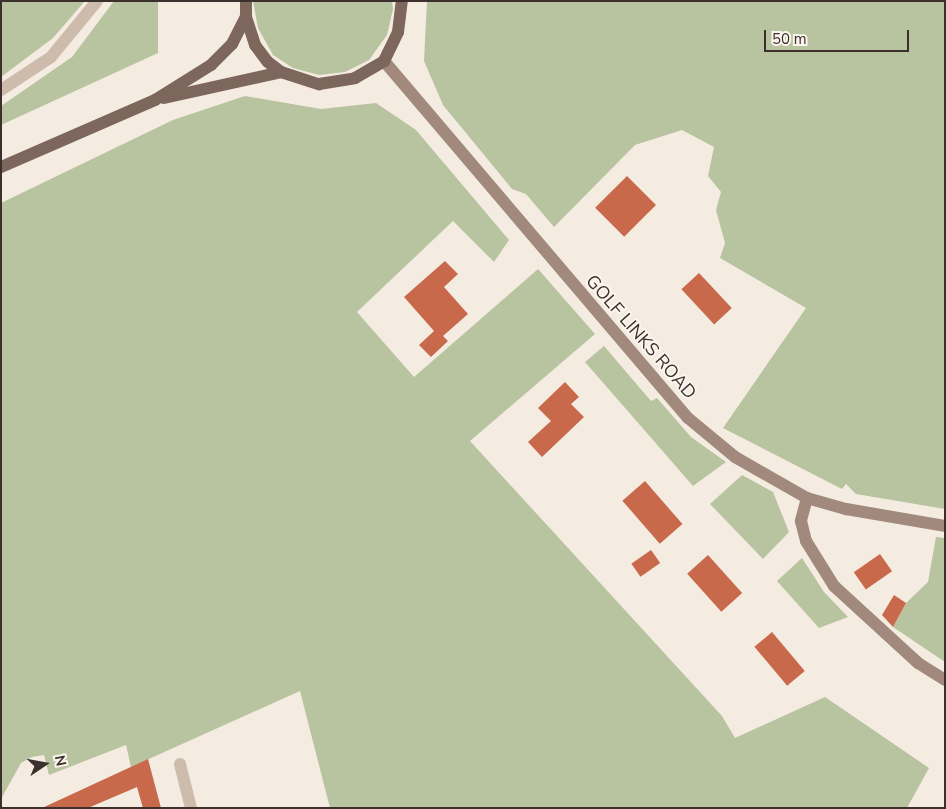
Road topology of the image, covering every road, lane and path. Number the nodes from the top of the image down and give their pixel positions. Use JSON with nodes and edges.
{"nodes":[{"id":1,"x":97,"y":1,"type":"edge"},
{"id":2,"x":246,"y":1,"type":"edge"},
{"id":3,"x":402,"y":1,"type":"edge"},
{"id":4,"x":246,"y":17,"type":"junction"},
{"id":5,"x":384,"y":61,"type":"junction"},
{"id":6,"x":281,"y":72,"type":"junction"},
{"id":7,"x":1,"y":90,"type":"edge"},
{"id":8,"x":155,"y":100,"type":"junction"},
{"id":9,"x":1,"y":167,"type":"edge"},
{"id":10,"x":807,"y":498,"type":"junction"},
{"id":11,"x":945,"y":526,"type":"edge"},
{"id":12,"x":945,"y":680,"type":"edge"},
{"id":13,"x":180,"y":764,"type":"dead end"},
{"id":14,"x":190,"y":808,"type":"edge"}],
"edges":[{"from":1,"to":7,"type":"street"},
{"from":2,"to":4,"type":"main road"},
{"from":3,"to":5,"type":"main road"},
{"from":4,"to":6,"type":"main road"},
{"from":4,"to":8,"type":"main road"},
{"from":5,"to":6,"type":"main road"},
{"from":5,"to":10,"type":"main road","name":"GOLF LINKS ROAD"},
{"from":6,"to":8,"type":"main road"},
{"from":8,"to":9,"type":"main road"},
{"from":10,"to":11,"type":"main road","name":"GOLF LINKS ROAD"},
{"from":10,"to":12,"type":"main road"},
{"from":13,"to":14,"type":"street"}]}
